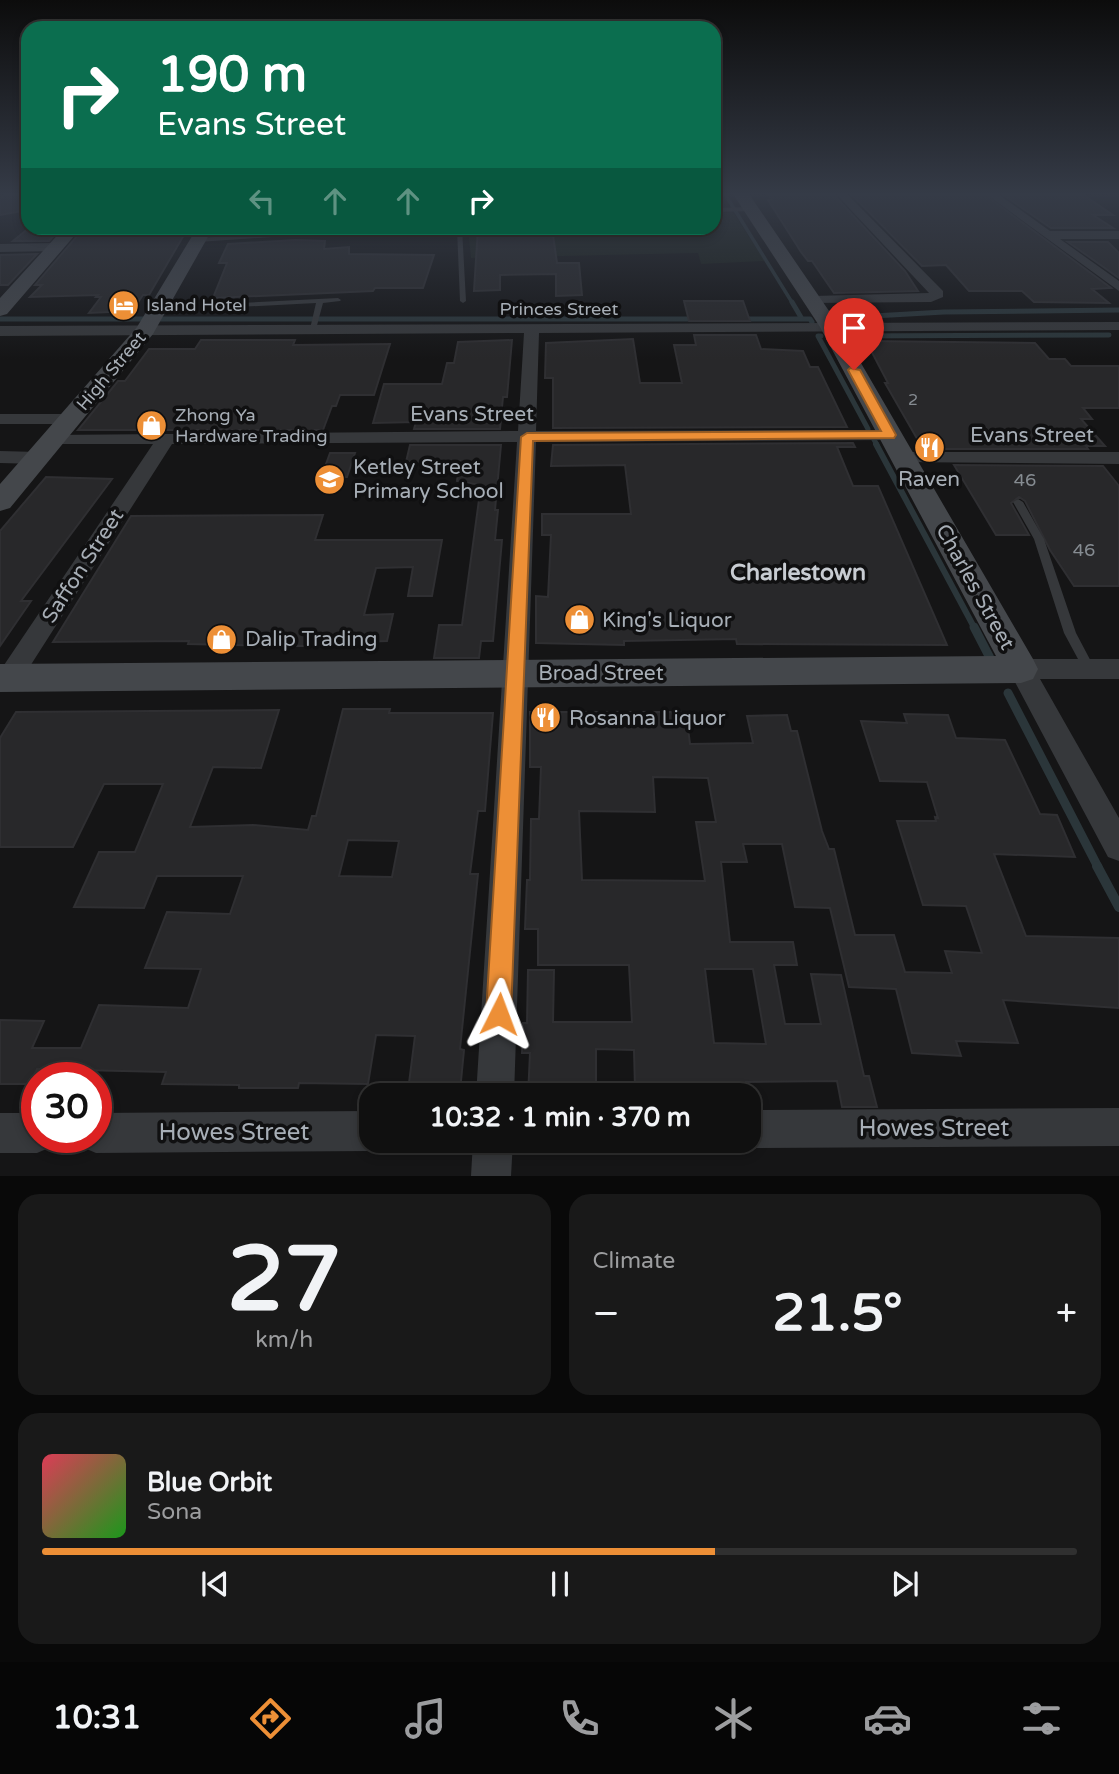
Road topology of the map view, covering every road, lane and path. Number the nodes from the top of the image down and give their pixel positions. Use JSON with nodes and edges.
{"nodes":[{"id":1,"x":55,"y":249,"type":"edge"},
{"id":2,"x":193,"y":249,"type":"edge"},
{"id":3,"x":460,"y":249,"type":"edge"},
{"id":4,"x":778,"y":249,"type":"edge"},
{"id":5,"x":894,"y":249,"type":"edge"},
{"id":6,"x":1066,"y":249,"type":"edge"},
{"id":7,"x":1119,"y":288,"type":"edge"},
{"id":8,"x":338,"y":300,"type":"dead end"},
{"id":9,"x":813,"y":300,"type":"junction"},
{"id":10,"x":320,"y":301,"type":"junction"},
{"id":11,"x":463,"y":301,"type":"dead end"},
{"id":12,"x":219,"y":306,"type":"dead end"},
{"id":13,"x":1,"y":307,"type":"edge"},
{"id":14,"x":315,"y":322,"type":"junction"},
{"id":15,"x":830,"y":327,"type":"junction"},
{"id":16,"x":532,"y":328,"type":"junction"},
{"id":17,"x":1115,"y":329,"type":"edge"},
{"id":18,"x":146,"y":330,"type":"junction"},
{"id":19,"x":0,"y":331,"type":"edge"},
{"id":20,"x":0,"y":419,"type":"edge"},
{"id":21,"x":71,"y":419,"type":"junction"},
{"id":22,"x":527,"y":437,"type":"junction"},
{"id":23,"x":166,"y":439,"type":"junction"},
{"id":24,"x":897,"y":447,"type":"junction"},
{"id":25,"x":46,"y":449,"type":"junction"},
{"id":26,"x":0,"y":457,"type":"edge"},
{"id":27,"x":1119,"y":458,"type":"edge"},
{"id":28,"x":0,"y":502,"type":"edge"},
{"id":29,"x":1017,"y":502,"type":"dead end"},
{"id":30,"x":1021,"y":669,"type":"junction"},
{"id":31,"x":1089,"y":669,"type":"junction"},
{"id":32,"x":1119,"y":669,"type":"edge"},
{"id":33,"x":516,"y":673,"type":"junction"},
{"id":34,"x":3,"y":683,"type":"edge"},
{"id":35,"x":1119,"y":847,"type":"edge"},
{"id":36,"x":496,"y":1083,"type":"edge"},
{"id":37,"x":1119,"y":1127,"type":"edge"},
{"id":38,"x":761,"y":1129,"type":"edge"},
{"id":39,"x":359,"y":1131,"type":"edge"},
{"id":40,"x":0,"y":1133,"type":"edge"},
{"id":41,"x":21,"y":1133,"type":"edge"},
{"id":42,"x":112,"y":1133,"type":"edge"},
{"id":43,"x":492,"y":1153,"type":"edge"},
{"id":44,"x":491,"y":1175,"type":"edge"}],
"edges":[{"from":1,"to":13,"type":"main road"},
{"from":2,"to":18,"type":"main road","name":"High Street"},
{"from":3,"to":11,"type":"lane"},
{"from":4,"to":9,"type":"main road","name":"Charles Street"},
{"from":5,"to":9,"type":"street"},
{"from":6,"to":7,"type":"street"},
{"from":8,"to":10,"type":"lane"},
{"from":9,"to":15,"type":"main road","name":"Charles Street"},
{"from":10,"to":12,"type":"lane"},
{"from":10,"to":14,"type":"lane"},
{"from":14,"to":16,"type":"street","name":"Princes Street"},
{"from":14,"to":18,"type":"street","name":"Princes Street"},
{"from":15,"to":16,"type":"street","name":"Princes Street"},
{"from":15,"to":17,"type":"street","name":"Princes Street"},
{"from":15,"to":24,"type":"main road","name":"Charles Street"},
{"from":16,"to":22,"type":"street"},
{"from":18,"to":19,"type":"street","name":"Princes Street"},
{"from":18,"to":21,"type":"main road","name":"High Street"},
{"from":20,"to":21,"type":"street"},
{"from":21,"to":25,"type":"main road","name":"High Street"},
{"from":22,"to":23,"type":"street","name":"Evans Street"},
{"from":22,"to":24,"type":"street","name":"Evans Street"},
{"from":22,"to":33,"type":"street"},
{"from":23,"to":25,"type":"street","name":"Evans Street"},
{"from":23,"to":34,"type":"street","name":"Saffon Street"},
{"from":24,"to":27,"type":"street","name":"Evans Street"},
{"from":24,"to":30,"type":"main road","name":"Charles Street"},
{"from":25,"to":26,"type":"street","name":"Evans Street"},
{"from":25,"to":28,"type":"main road","name":"High Street"},
{"from":29,"to":31,"type":"lane"},
{"from":30,"to":31,"type":"street","name":"Broad Street"},
{"from":30,"to":33,"type":"main road","name":"Broad Street"},
{"from":30,"to":35,"type":"street","name":"Charles Street"},
{"from":31,"to":32,"type":"street","name":"Broad Street"},
{"from":33,"to":34,"type":"main road","name":"Broad Street"},
{"from":33,"to":36,"type":"street"},
{"from":37,"to":38,"type":"street","name":"Howes Street"},
{"from":39,"to":42,"type":"street","name":"Howes Street"},
{"from":40,"to":41,"type":"street"},
{"from":43,"to":44,"type":"street"}]}
